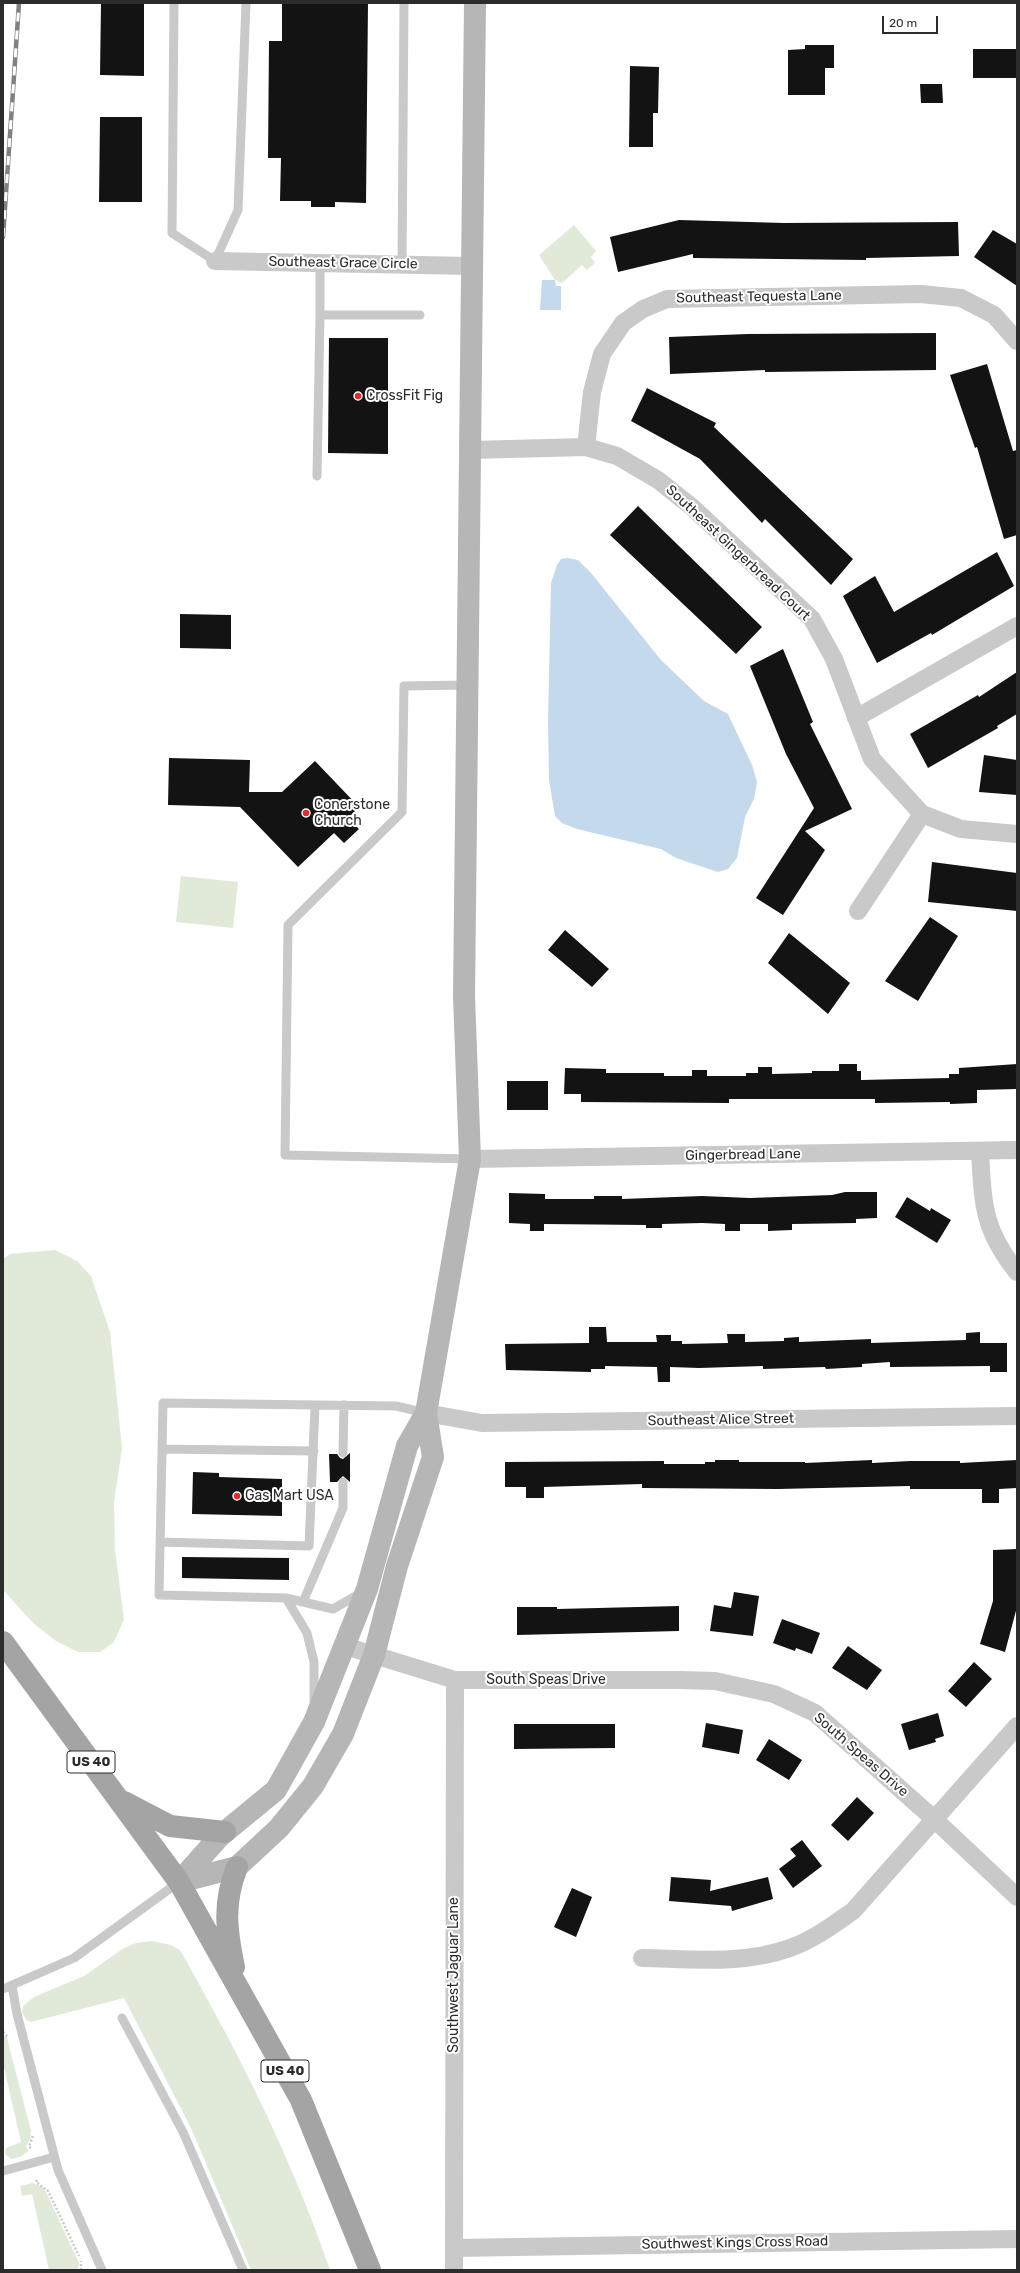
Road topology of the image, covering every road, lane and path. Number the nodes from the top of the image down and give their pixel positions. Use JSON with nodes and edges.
{"nodes":[{"id":1,"x":174,"y":3,"type":"edge"},
{"id":2,"x":246,"y":3,"type":"edge"},
{"id":3,"x":404,"y":3,"type":"edge"},
{"id":4,"x":475,"y":3,"type":"edge"},
{"id":5,"x":215,"y":261,"type":"junction"},
{"id":6,"x":320,"y":263,"type":"junction"},
{"id":7,"x":402,"y":265,"type":"junction"},
{"id":8,"x":471,"y":266,"type":"junction"},
{"id":9,"x":320,"y":315,"type":"junction"},
{"id":10,"x":420,"y":315,"type":"dead end"},
{"id":11,"x":1017,"y":341,"type":"edge"},
{"id":12,"x":586,"y":447,"type":"junction"},
{"id":13,"x":471,"y":450,"type":"junction"},
{"id":14,"x":317,"y":476,"type":"dead end"},
{"id":15,"x":1017,"y":626,"type":"edge"},
{"id":16,"x":467,"y":685,"type":"junction"},
{"id":17,"x":856,"y":718,"type":"junction"},
{"id":18,"x":922,"y":814,"type":"junction"},
{"id":19,"x":1017,"y":834,"type":"edge"},
{"id":20,"x":858,"y":911,"type":"dead end"},
{"id":21,"x":1017,"y":1150,"type":"edge"},
{"id":22,"x":980,"y":1152,"type":"junction"},
{"id":23,"x":470,"y":1159,"type":"junction"},
{"id":24,"x":1017,"y":1272,"type":"edge"},
{"id":25,"x":344,"y":1405,"type":"junction"},
{"id":26,"x":315,"y":1406,"type":"junction"},
{"id":27,"x":426,"y":1413,"type":"junction"},
{"id":28,"x":1017,"y":1416,"type":"edge"},
{"id":29,"x":162,"y":1449,"type":"junction"},
{"id":30,"x":314,"y":1451,"type":"junction"},
{"id":31,"x":343,"y":1454,"type":"dead end"},
{"id":32,"x":343,"y":1482,"type":"dead end"},
{"id":33,"x":160,"y":1542,"type":"junction"},
{"id":34,"x":309,"y":1546,"type":"junction"},
{"id":35,"x":325,"y":1551,"type":"junction"},
{"id":36,"x":367,"y":1589,"type":"junction"},
{"id":37,"x":286,"y":1598,"type":"junction"},
{"id":38,"x":303,"y":1602,"type":"junction"},
{"id":39,"x":3,"y":1642,"type":"edge"},
{"id":40,"x":345,"y":1646,"type":"junction"},
{"id":41,"x":374,"y":1655,"type":"junction"},
{"id":42,"x":455,"y":1680,"type":"junction"},
{"id":43,"x":314,"y":1722,"type":"junction"},
{"id":44,"x":1017,"y":1726,"type":"edge"},
{"id":45,"x":118,"y":1799,"type":"junction"},
{"id":46,"x":934,"y":1819,"type":"junction"},
{"id":47,"x":225,"y":1832,"type":"junction"},
{"id":48,"x":237,"y":1866,"type":"junction"},
{"id":49,"x":179,"y":1882,"type":"junction"},
{"id":50,"x":1017,"y":1897,"type":"edge"},
{"id":51,"x":642,"y":1958,"type":"dead end"},
{"id":52,"x":12,"y":1986,"type":"junction"},
{"id":53,"x":3,"y":1989,"type":"edge"},
{"id":54,"x":239,"y":1989,"type":"junction"},
{"id":55,"x":122,"y":2018,"type":"dead end"},
{"id":56,"x":54,"y":2156,"type":"junction"},
{"id":57,"x":3,"y":2171,"type":"edge"},
{"id":58,"x":37,"y":2180,"type":"dead end"},
{"id":59,"x":1017,"y":2239,"type":"edge"},
{"id":60,"x":454,"y":2248,"type":"junction"},
{"id":61,"x":81,"y":2270,"type":"edge"},
{"id":62,"x":102,"y":2270,"type":"edge"},
{"id":63,"x":243,"y":2270,"type":"edge"},
{"id":64,"x":370,"y":2270,"type":"edge"},
{"id":65,"x":454,"y":2270,"type":"edge"}],
"edges":[{"from":1,"to":5,"type":"lane"},
{"from":2,"to":5,"type":"lane"},
{"from":3,"to":7,"type":"lane"},
{"from":4,"to":8,"type":"main road"},
{"from":5,"to":6,"type":"street","name":"Southeast Grace Circle"},
{"from":6,"to":7,"type":"street","name":"Southeast Grace Circle"},
{"from":6,"to":9,"type":"lane"},
{"from":7,"to":8,"type":"street","name":"Southeast Grace Circle"},
{"from":8,"to":13,"type":"main road"},
{"from":9,"to":10,"type":"lane"},
{"from":9,"to":14,"type":"lane"},
{"from":11,"to":12,"type":"street","name":"Southeast Tequesta Lane"},
{"from":12,"to":13,"type":"street","name":"Southeast Gingerbread Court"},
{"from":12,"to":17,"type":"street","name":"Southeast Gingerbread Court"},
{"from":13,"to":16,"type":"main road"},
{"from":15,"to":17,"type":"street"},
{"from":16,"to":23,"type":"main road"},
{"from":16,"to":23,"type":"lane"},
{"from":17,"to":18,"type":"street","name":"Southeast Gingerbread Court"},
{"from":18,"to":19,"type":"street","name":"Southeast Gingerbread Court"},
{"from":18,"to":20,"type":"street"},
{"from":21,"to":22,"type":"street","name":"Gingerbread Lane"},
{"from":22,"to":23,"type":"street","name":"Gingerbread Lane"},
{"from":22,"to":24,"type":"street"},
{"from":23,"to":27,"type":"main road"},
{"from":25,"to":26,"type":"lane"},
{"from":25,"to":27,"type":"lane"},
{"from":25,"to":31,"type":"lane"},
{"from":26,"to":29,"type":"lane"},
{"from":26,"to":30,"type":"lane"},
{"from":27,"to":28,"type":"street","name":"Southeast Alice Street"},
{"from":27,"to":36,"type":"main road"},
{"from":27,"to":41,"type":"main road"},
{"from":29,"to":30,"type":"lane"},
{"from":29,"to":33,"type":"lane"},
{"from":30,"to":34,"type":"lane"},
{"from":32,"to":35,"type":"lane"},
{"from":33,"to":34,"type":"lane"},
{"from":33,"to":37,"type":"lane"},
{"from":34,"to":35,"type":"lane"},
{"from":35,"to":38,"type":"lane"},
{"from":36,"to":38,"type":"lane"},
{"from":36,"to":40,"type":"main road"},
{"from":37,"to":38,"type":"lane"},
{"from":37,"to":43,"type":"lane"},
{"from":39,"to":45,"type":"main road","number":"US 40"},
{"from":40,"to":41,"type":"street","name":"South Speas Drive"},
{"from":40,"to":43,"type":"main road"},
{"from":41,"to":42,"type":"street","name":"South Speas Drive"},
{"from":41,"to":48,"type":"main road"},
{"from":42,"to":46,"type":"street","name":"South Speas Drive"},
{"from":42,"to":60,"type":"street","name":"Southwest Jaguar Lane"},
{"from":43,"to":47,"type":"main road"},
{"from":44,"to":46,"type":"street"},
{"from":45,"to":47,"type":"main road"},
{"from":45,"to":49,"type":"main road","number":"US 40"},
{"from":46,"to":50,"type":"street","name":"South Speas Drive"},
{"from":46,"to":51,"type":"street"},
{"from":47,"to":49,"type":"main road"},
{"from":48,"to":49,"type":"main road"},
{"from":48,"to":54,"type":"main road"},
{"from":49,"to":52,"type":"lane"},
{"from":49,"to":54,"type":"main road","number":"US 40"},
{"from":52,"to":53,"type":"lane"},
{"from":52,"to":56,"type":"lane"},
{"from":54,"to":64,"type":"main road","number":"US 40"},
{"from":55,"to":63,"type":"lane"},
{"from":56,"to":57,"type":"lane"},
{"from":56,"to":62,"type":"lane"},
{"from":58,"to":61,"type":"path"},
{"from":59,"to":60,"type":"street","name":"Southwest Kings Cross Road"},
{"from":60,"to":65,"type":"street","name":"Southwest Jaguar Lane"}]}
